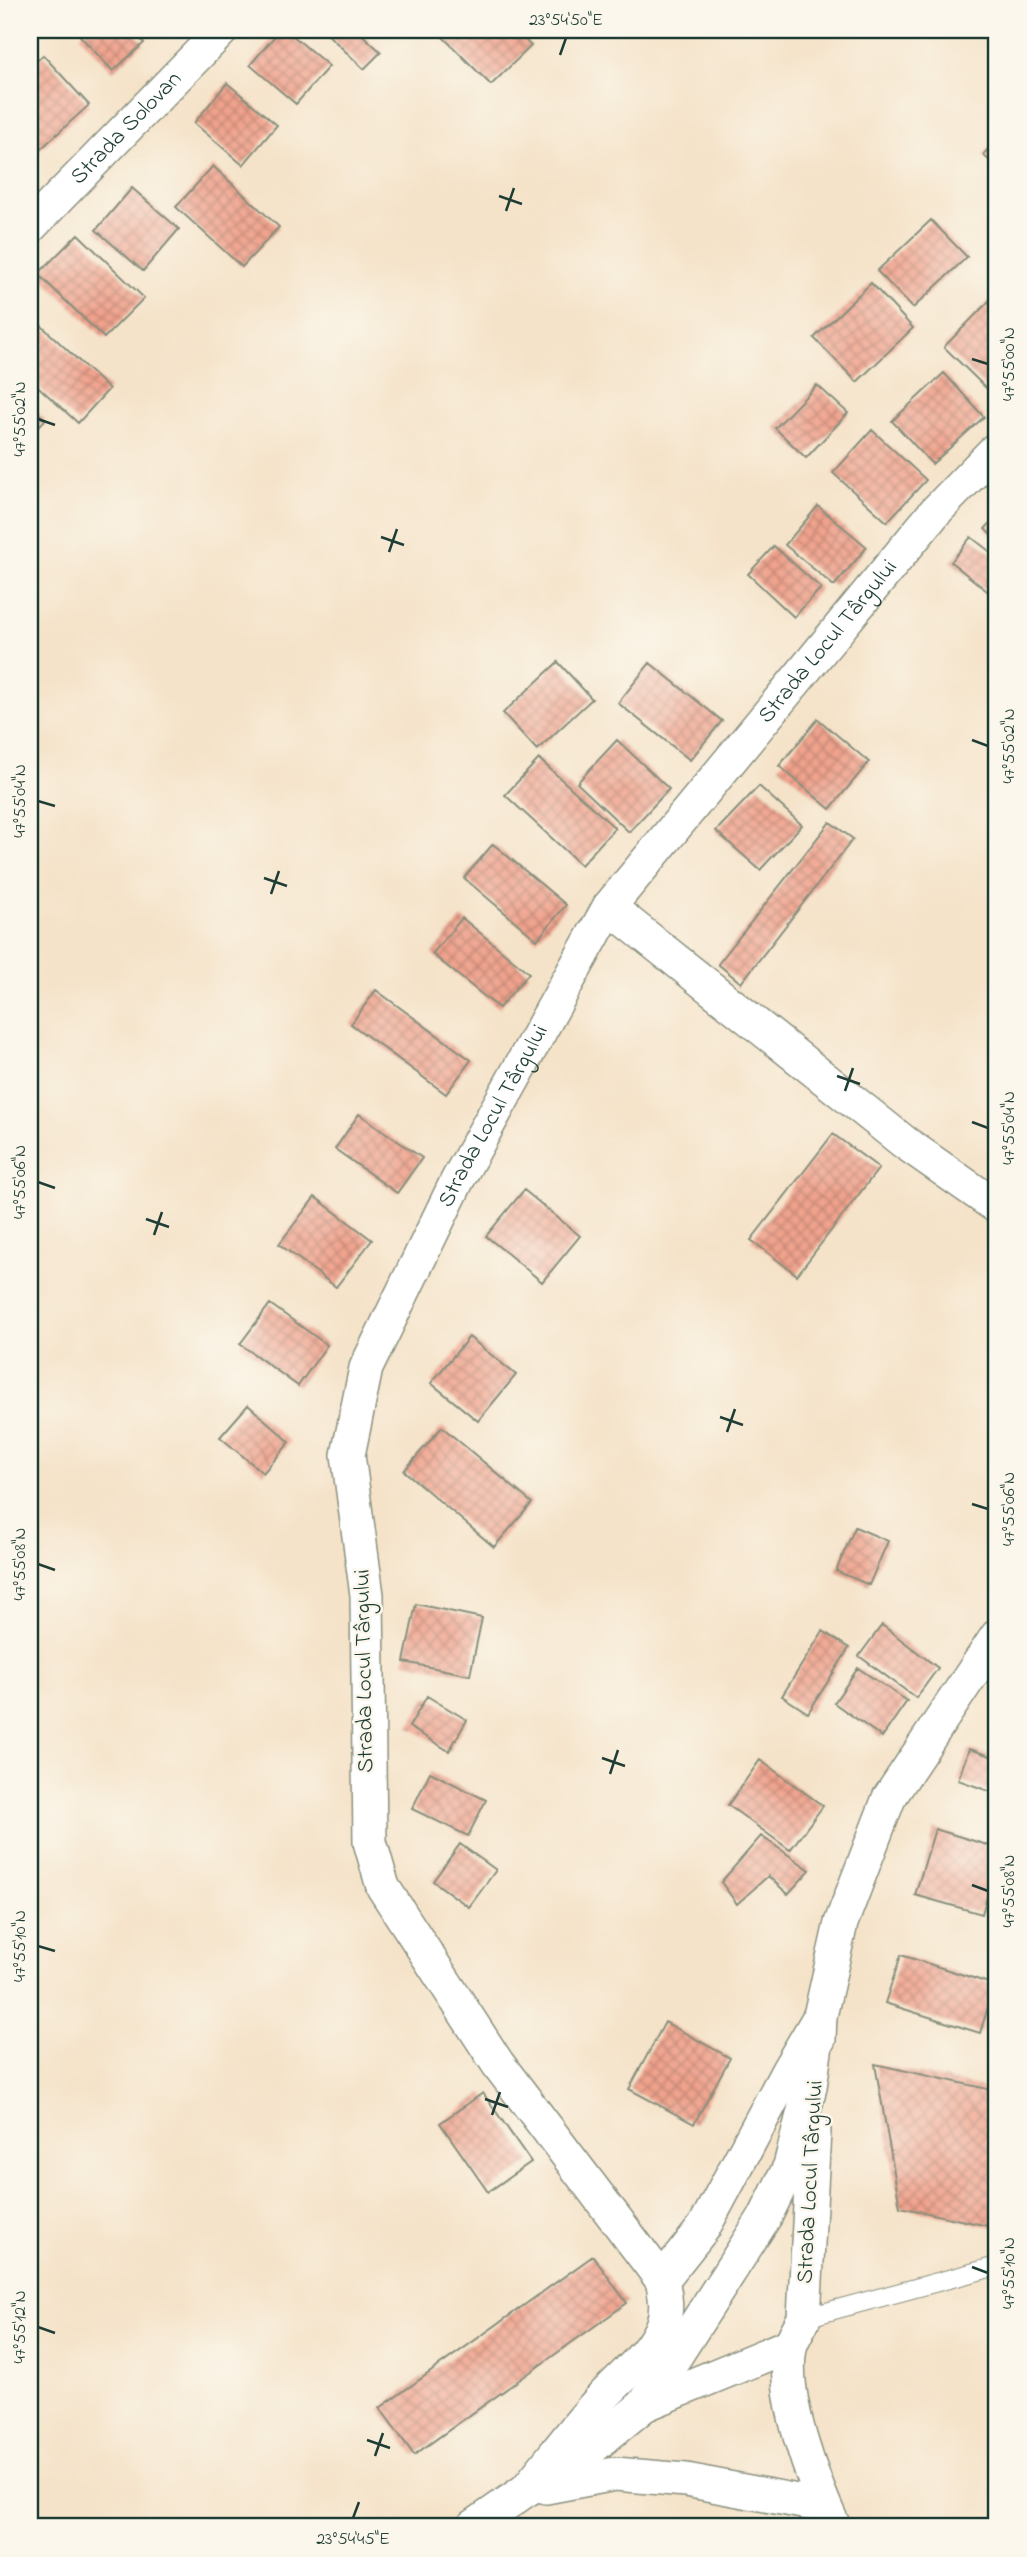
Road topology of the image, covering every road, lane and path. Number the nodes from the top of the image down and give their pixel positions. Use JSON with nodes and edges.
{"nodes":[{"id":1,"x":222,"y":30,"type":"edge"},
{"id":2,"x":30,"y":227,"type":"edge"},
{"id":3,"x":997,"y":448,"type":"edge"},
{"id":4,"x":608,"y":907,"type":"junction"},
{"id":5,"x":997,"y":1207,"type":"edge"},
{"id":6,"x":997,"y":1636,"type":"edge"},
{"id":7,"x":820,"y":2017,"type":"junction"},
{"id":8,"x":704,"y":2227,"type":"junction"},
{"id":9,"x":997,"y":2266,"type":"edge"},
{"id":10,"x":662,"y":2280,"type":"junction"},
{"id":11,"x":700,"y":2316,"type":"junction"},
{"id":12,"x":797,"y":2332,"type":"junction"},
{"id":13,"x":644,"y":2405,"type":"junction"},
{"id":14,"x":526,"y":2490,"type":"junction"},
{"id":15,"x":829,"y":2516,"type":"edge"},
{"id":16,"x":473,"y":2527,"type":"edge"}],
"edges":[{"from":1,"to":2,"type":"street","name":"Strada Solovan"},
{"from":3,"to":4,"type":"street","name":"Strada Locul Târgului"},
{"from":4,"to":5,"type":"street"},
{"from":4,"to":10,"type":"street","name":"Strada Locul Târgului"},
{"from":6,"to":7,"type":"street","name":"Strada Locul Târgului"},
{"from":7,"to":8,"type":"street","name":"Strada Locul Târgului"},
{"from":7,"to":11,"type":"street","name":"Strada Locul Târgului"},
{"from":7,"to":12,"type":"street","name":"Strada Locul Târgului"},
{"from":8,"to":10,"type":"street","name":"Strada Locul Târgului"},
{"from":8,"to":11,"type":"street","name":"Strada Locul Târgului"},
{"from":9,"to":12,"type":"lane"},
{"from":10,"to":14,"type":"street","name":"Strada Locul Târgului"},
{"from":11,"to":13,"type":"street","name":"Strada Locul Târgului"},
{"from":12,"to":13,"type":"street","name":"Strada Locul Târgului"},
{"from":12,"to":15,"type":"street","name":"Strada Locul Târgului"},
{"from":13,"to":14,"type":"street","name":"Strada Locul Târgului"},
{"from":14,"to":15,"type":"street","name":"Strada Locul Târgului"},
{"from":14,"to":16,"type":"street","name":"Strada Locul Târgului"}]}
